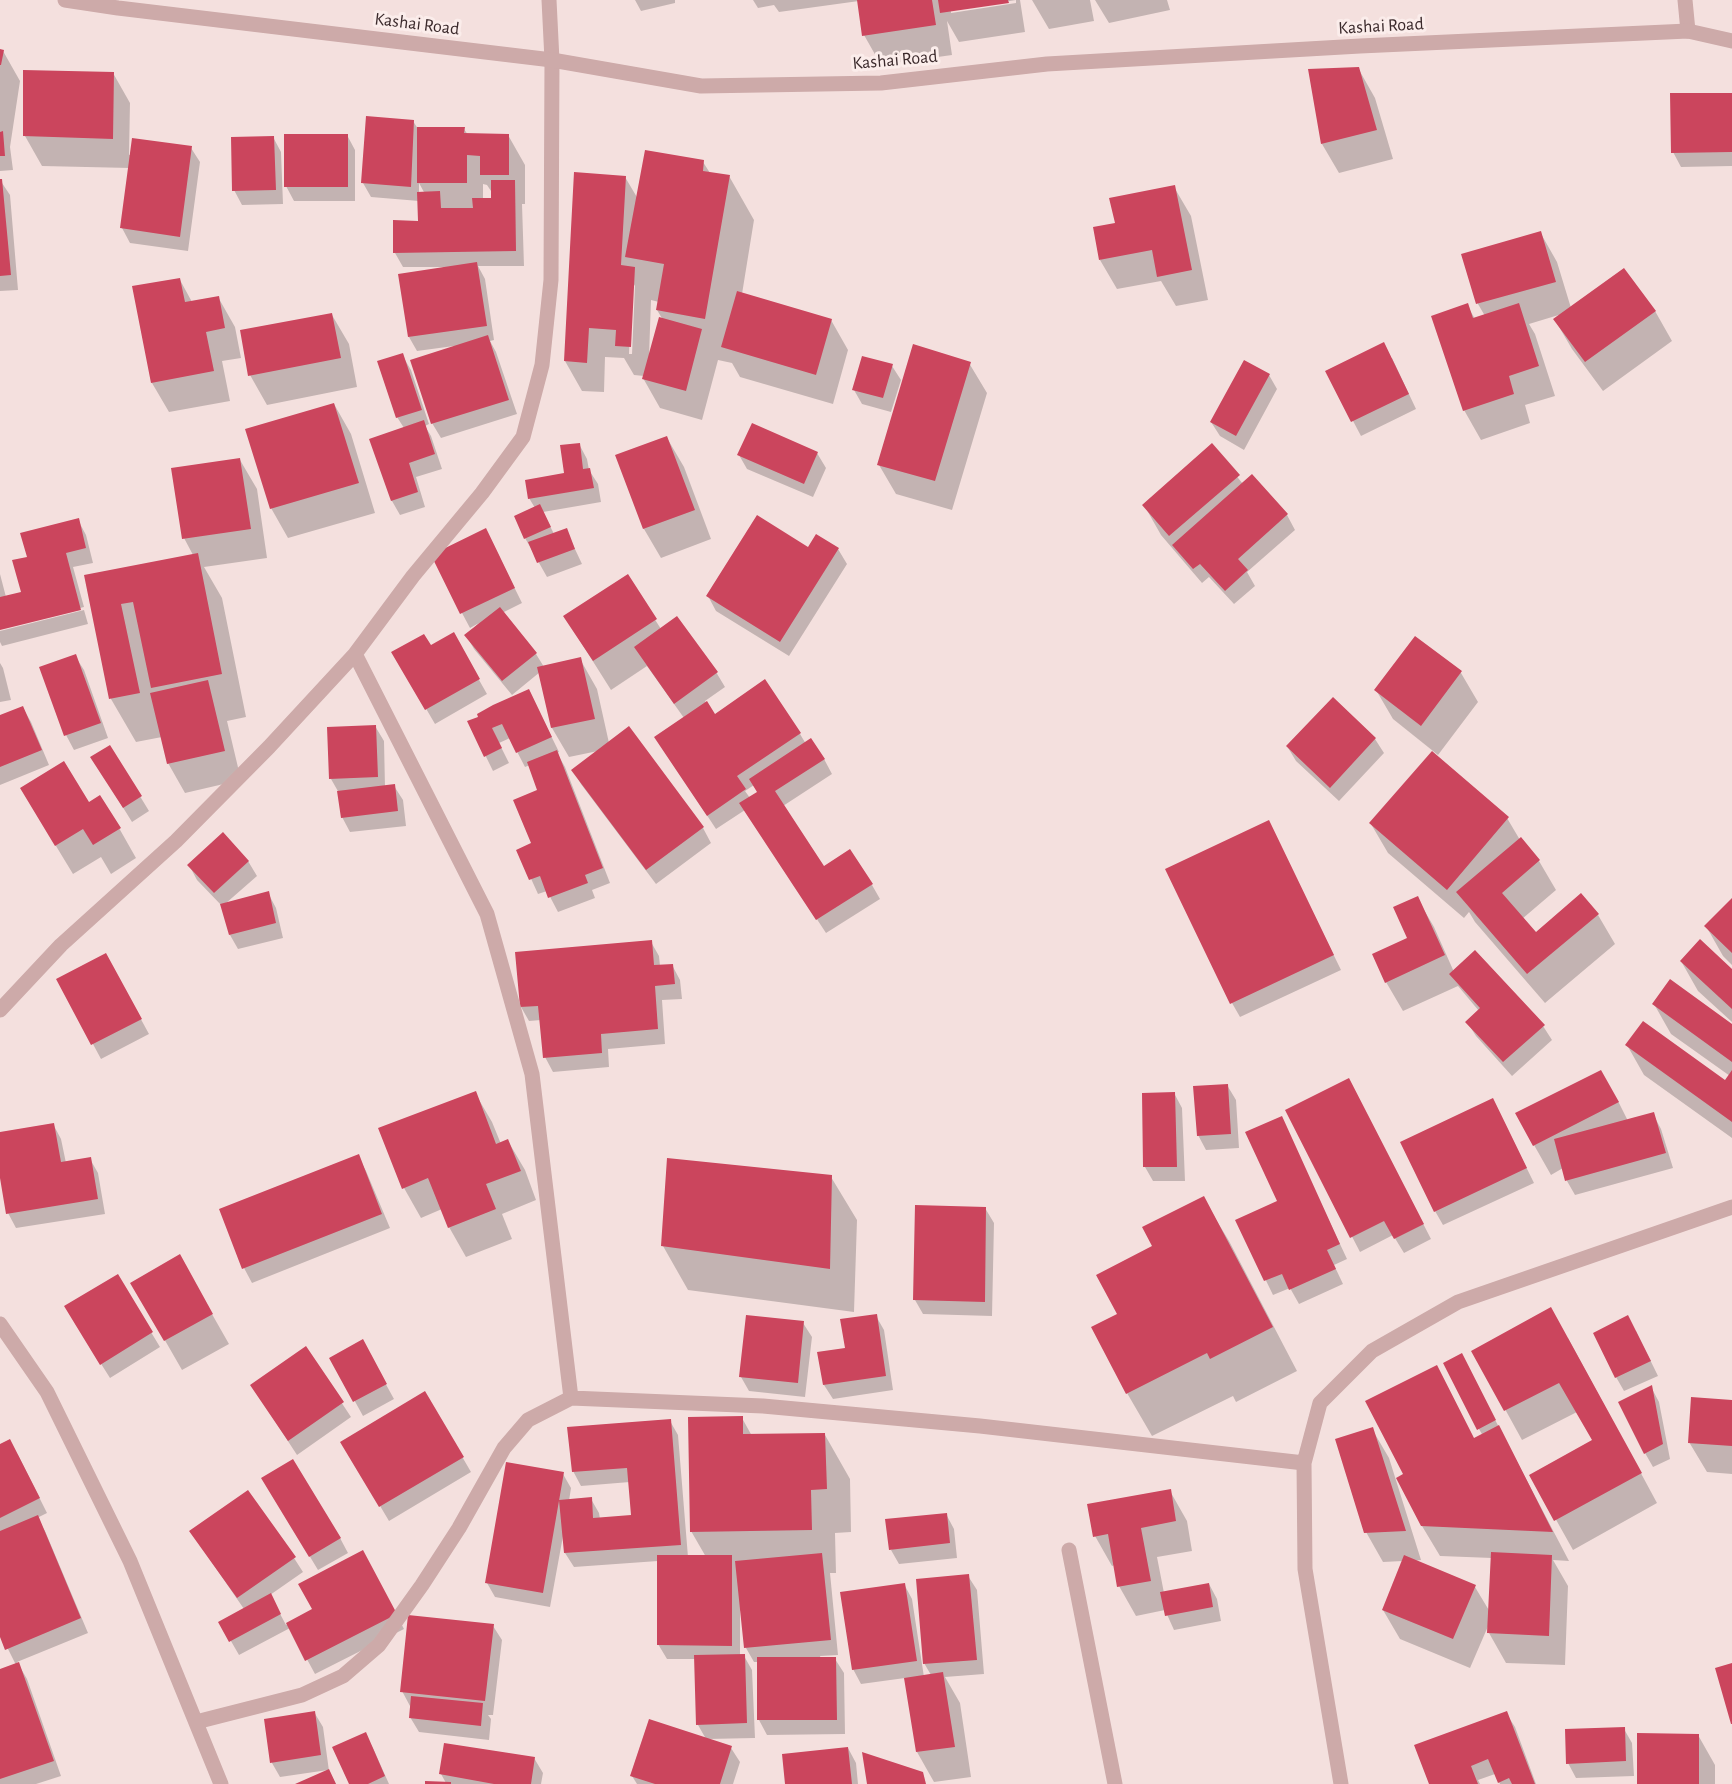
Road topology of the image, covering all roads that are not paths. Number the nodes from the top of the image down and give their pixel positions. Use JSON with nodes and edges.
{"nodes":[{"id":1,"x":65,"y":0,"type":"edge"},
{"id":2,"x":549,"y":0,"type":"edge"},
{"id":3,"x":1685,"y":0,"type":"edge"},
{"id":4,"x":1688,"y":31,"type":"junction"},
{"id":5,"x":1732,"y":41,"type":"edge"},
{"id":6,"x":552,"y":60,"type":"junction"},
{"id":7,"x":355,"y":654,"type":"junction"},
{"id":8,"x":0,"y":1010,"type":"edge"},
{"id":9,"x":1732,"y":1207,"type":"edge"},
{"id":10,"x":0,"y":1323,"type":"edge"},
{"id":11,"x":571,"y":1398,"type":"junction"},
{"id":12,"x":1304,"y":1463,"type":"junction"},
{"id":13,"x":1069,"y":1550,"type":"dead end"},
{"id":14,"x":196,"y":1722,"type":"junction"},
{"id":15,"x":221,"y":1784,"type":"edge"},
{"id":16,"x":1115,"y":1784,"type":"edge"},
{"id":17,"x":1341,"y":1784,"type":"edge"}],
"edges":[{"from":1,"to":6,"type":"street","name":"Kashai Road"},
{"from":2,"to":6,"type":"street"},
{"from":3,"to":4,"type":"street"},
{"from":4,"to":5,"type":"street","name":"Kashai Road"},
{"from":4,"to":6,"type":"street","name":"Kashai Road"},
{"from":6,"to":7,"type":"street"},
{"from":7,"to":8,"type":"street"},
{"from":7,"to":11,"type":"street"},
{"from":9,"to":12,"type":"street"},
{"from":10,"to":14,"type":"street"},
{"from":11,"to":12,"type":"street"},
{"from":11,"to":14,"type":"street"},
{"from":12,"to":17,"type":"street"},
{"from":13,"to":16,"type":"street"},
{"from":14,"to":15,"type":"street"}]}
